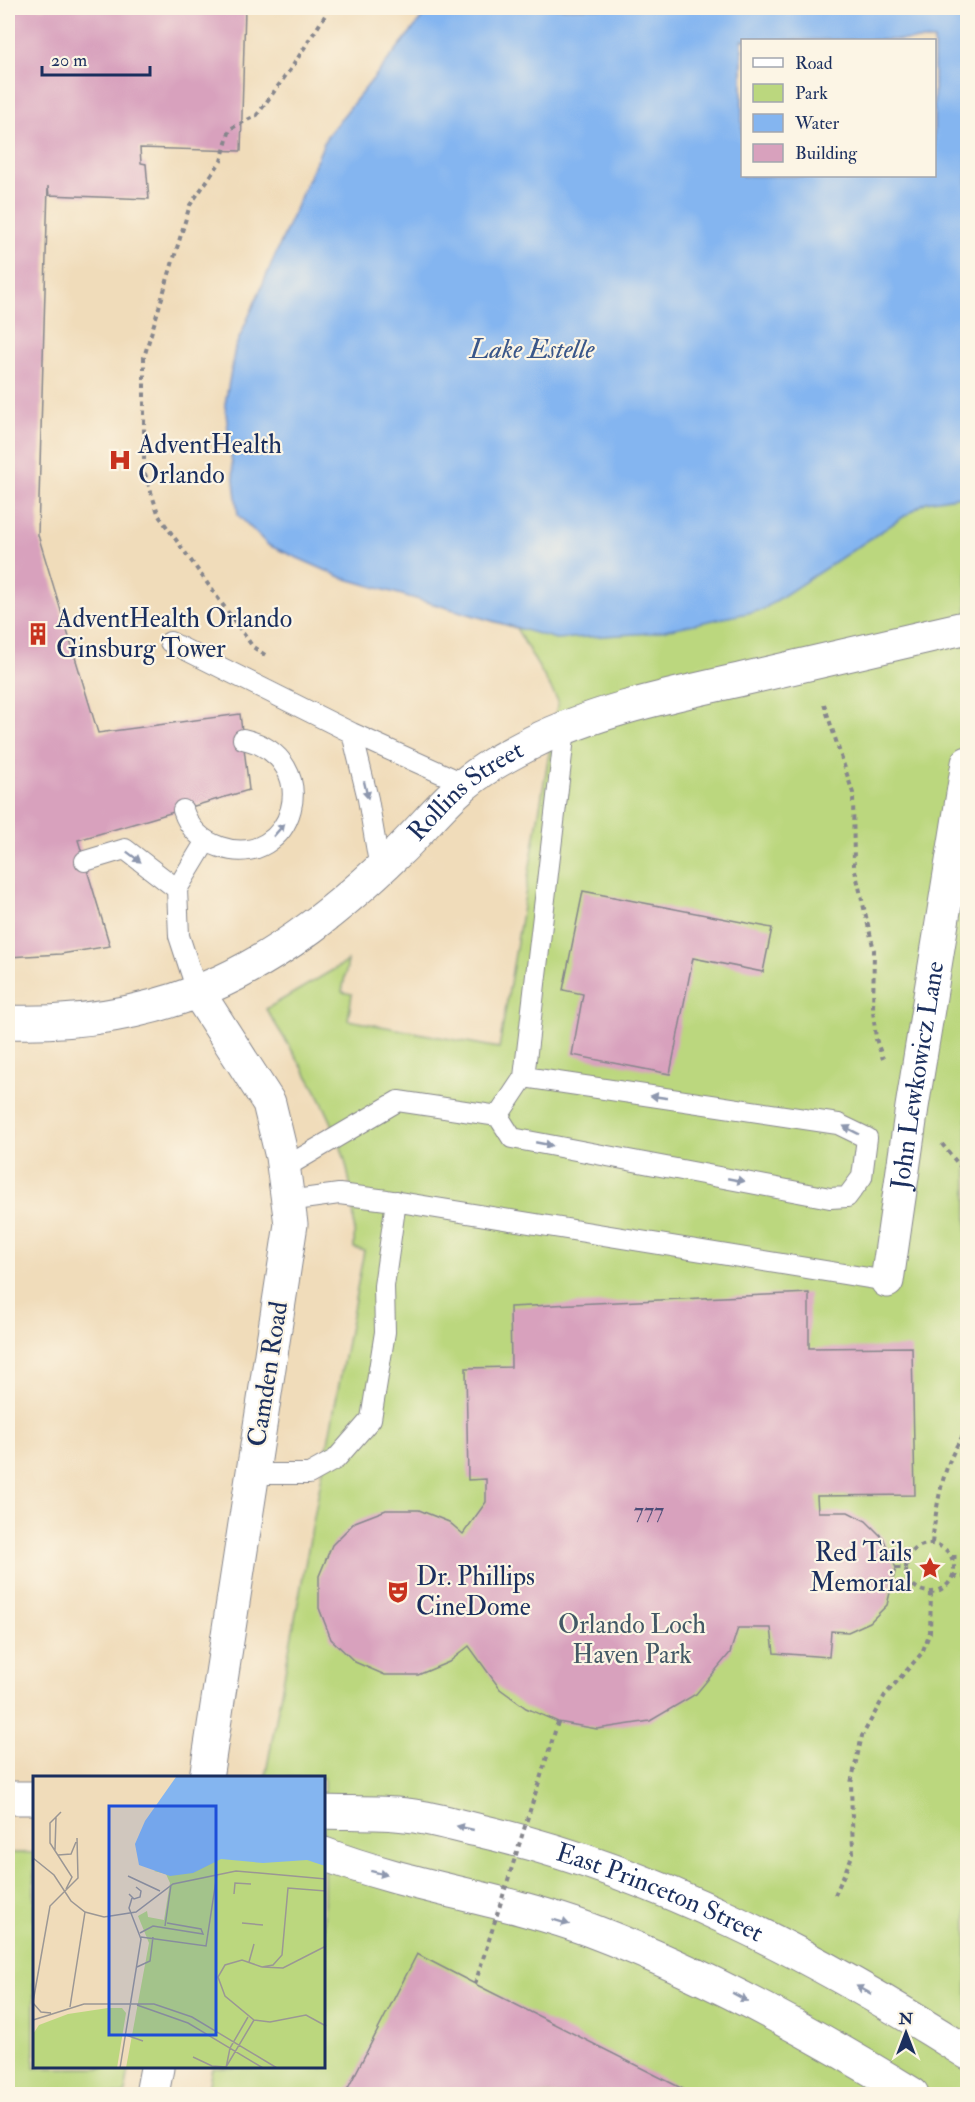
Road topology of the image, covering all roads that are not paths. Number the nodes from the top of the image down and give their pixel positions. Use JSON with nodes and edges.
{"nodes":[{"id":1,"x":968,"y":627,"type":"edge"},
{"id":2,"x":170,"y":642,"type":"dead end"},
{"id":3,"x":565,"y":729,"type":"junction"},
{"id":4,"x":352,"y":734,"type":"junction"},
{"id":5,"x":243,"y":739,"type":"dead end"},
{"id":6,"x":968,"y":763,"type":"edge"},
{"id":7,"x":465,"y":784,"type":"junction"},
{"id":8,"x":183,"y":810,"type":"dead end"},
{"id":9,"x":206,"y":841,"type":"junction"},
{"id":10,"x":84,"y":861,"type":"dead end"},
{"id":11,"x":380,"y":869,"type":"junction"},
{"id":12,"x":177,"y":889,"type":"junction"},
{"id":13,"x":197,"y":991,"type":"junction"},
{"id":14,"x":8,"y":1022,"type":"edge"},
{"id":15,"x":525,"y":1077,"type":"junction"},
{"id":16,"x":498,"y":1116,"type":"junction"},
{"id":17,"x":284,"y":1168,"type":"junction"},
{"id":18,"x":288,"y":1201,"type":"junction"},
{"id":19,"x":396,"y":1201,"type":"junction"},
{"id":20,"x":887,"y":1281,"type":"joint"},
{"id":21,"x":253,"y":1474,"type":"junction"},
{"id":22,"x":206,"y":1776,"type":"edge"},
{"id":23,"x":8,"y":1798,"type":"edge"},
{"id":24,"x":33,"y":1798,"type":"edge"},
{"id":25,"x":326,"y":1812,"type":"edge"},
{"id":26,"x":326,"y":1855,"type":"edge"},
{"id":27,"x":968,"y":2053,"type":"edge"},
{"id":28,"x":157,"y":2069,"type":"edge"},
{"id":29,"x":152,"y":2094,"type":"edge"},
{"id":30,"x":912,"y":2094,"type":"edge"}],
"edges":[{"from":1,"to":3,"type":"street","name":"Rollins Street"},
{"from":2,"to":4,"type":"lane"},
{"from":3,"to":7,"type":"street","name":"Rollins Street"},
{"from":3,"to":15,"type":"lane"},
{"from":4,"to":7,"type":"lane"},
{"from":4,"to":11,"type":"lane","one_way":true},
{"from":9,"to":5,"type":"lane","one_way":true},
{"from":6,"to":20,"type":"street","name":"John Lewkowicz Lane"},
{"from":7,"to":11,"type":"street","name":"Rollins Street"},
{"from":8,"to":9,"type":"lane"},
{"from":9,"to":12,"type":"lane"},
{"from":10,"to":12,"type":"lane","one_way":true},
{"from":11,"to":13,"type":"street","name":"Rollins Street"},
{"from":12,"to":13,"type":"lane"},
{"from":13,"to":14,"type":"street","name":"Rollins Street"},
{"from":13,"to":17,"type":"street","name":"Camden Road"},
{"from":15,"to":16,"type":"lane"},
{"from":16,"to":15,"type":"lane","one_way":true},
{"from":16,"to":17,"type":"lane"},
{"from":17,"to":18,"type":"street","name":"Camden Road"},
{"from":18,"to":19,"type":"lane"},
{"from":18,"to":21,"type":"street","name":"Camden Road"},
{"from":19,"to":20,"type":"lane"},
{"from":19,"to":21,"type":"lane"},
{"from":21,"to":22,"type":"street","name":"Camden Road"},
{"from":23,"to":24,"type":"street"},
{"from":27,"to":25,"type":"street","name":"East Princeton Street","one_way":true},
{"from":26,"to":30,"type":"street","one_way":true},
{"from":28,"to":29,"type":"street"}]}
